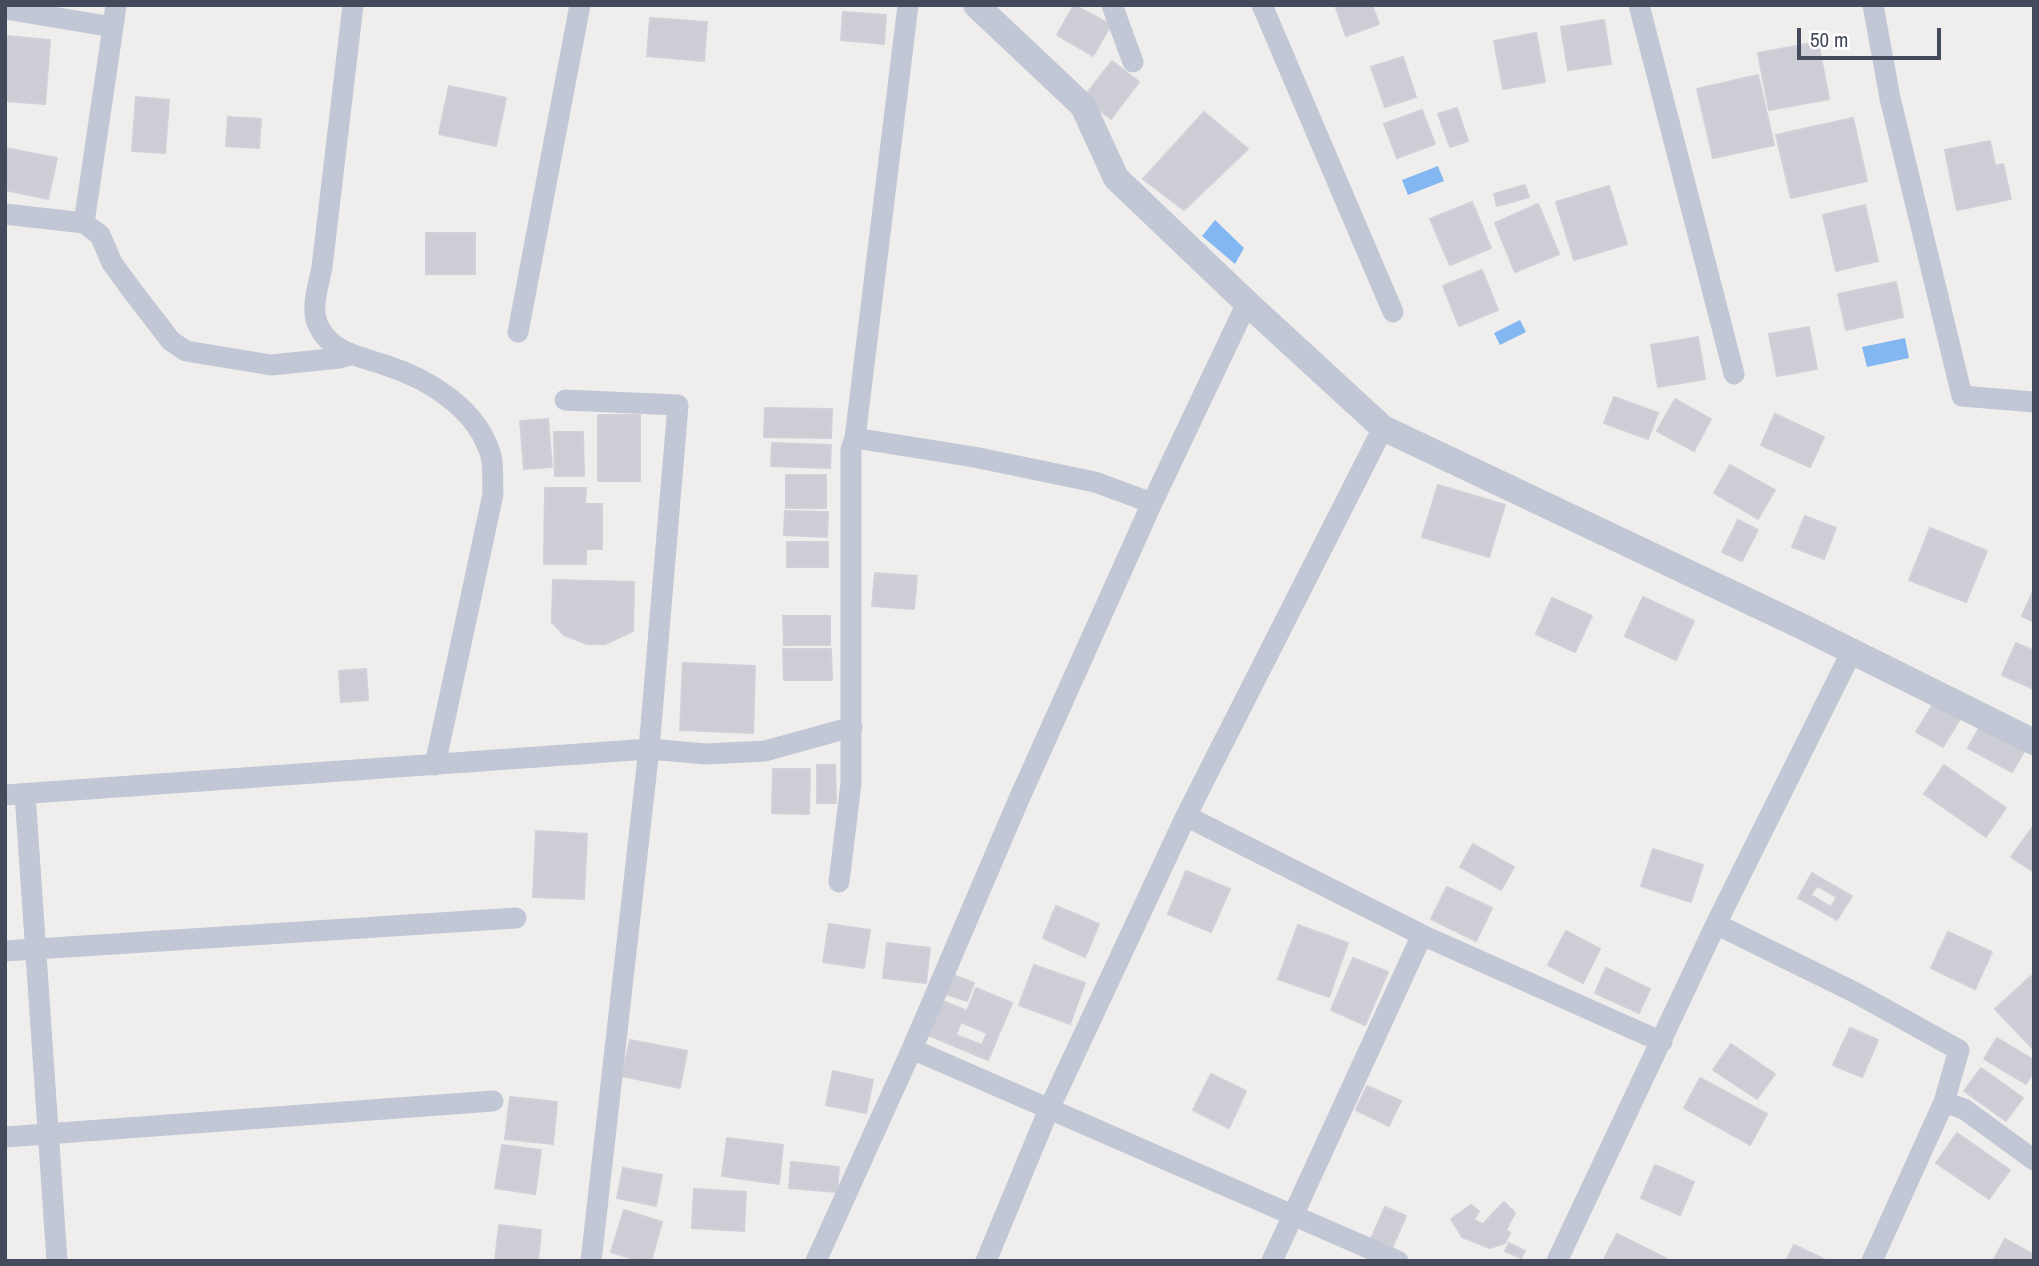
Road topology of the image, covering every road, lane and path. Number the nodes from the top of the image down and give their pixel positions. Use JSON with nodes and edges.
{"nodes":[{"id":1,"x":116,"y":5,"type":"edge"},
{"id":2,"x":354,"y":5,"type":"edge"},
{"id":3,"x":580,"y":5,"type":"edge"},
{"id":4,"x":908,"y":5,"type":"edge"},
{"id":5,"x":1111,"y":5,"type":"edge"},
{"id":6,"x":1262,"y":5,"type":"edge"},
{"id":7,"x":1639,"y":5,"type":"edge"},
{"id":8,"x":1873,"y":5,"type":"edge"},
{"id":9,"x":986,"y":8,"type":"edge"},
{"id":10,"x":5,"y":9,"type":"edge"},
{"id":11,"x":113,"y":27,"type":"junction"},
{"id":12,"x":1133,"y":62,"type":"dead end"},
{"id":13,"x":5,"y":214,"type":"edge"},
{"id":14,"x":84,"y":223,"type":"junction"},
{"id":15,"x":1247,"y":303,"type":"junction"},
{"id":16,"x":1393,"y":312,"type":"dead end"},
{"id":17,"x":518,"y":332,"type":"dead end"},
{"id":18,"x":350,"y":355,"type":"junction"},
{"id":19,"x":1734,"y":373,"type":"dead end"},
{"id":20,"x":565,"y":400,"type":"dead end"},
{"id":21,"x":2034,"y":402,"type":"edge"},
{"id":22,"x":1383,"y":428,"type":"junction"},
{"id":23,"x":855,"y":438,"type":"junction"},
{"id":24,"x":1152,"y":503,"type":"junction"},
{"id":25,"x":1852,"y":651,"type":"junction"},
{"id":26,"x":852,"y":727,"type":"junction"},
{"id":27,"x":2034,"y":742,"type":"edge"},
{"id":28,"x":649,"y":749,"type":"junction"},
{"id":29,"x":435,"y":765,"type":"junction"},
{"id":30,"x":15,"y":795,"type":"edge"},
{"id":31,"x":1186,"y":816,"type":"junction"},
{"id":32,"x":839,"y":882,"type":"dead end"},
{"id":33,"x":516,"y":918,"type":"dead end"},
{"id":34,"x":1716,"y":925,"type":"junction"},
{"id":35,"x":1422,"y":935,"type":"junction"},
{"id":36,"x":36,"y":948,"type":"junction"},
{"id":37,"x":5,"y":951,"type":"edge"},
{"id":38,"x":1662,"y":1042,"type":"junction"},
{"id":39,"x":912,"y":1049,"type":"junction"},
{"id":40,"x":493,"y":1101,"type":"dead end"},
{"id":41,"x":1944,"y":1102,"type":"junction"},
{"id":42,"x":1049,"y":1110,"type":"junction"},
{"id":43,"x":48,"y":1134,"type":"junction"},
{"id":44,"x":5,"y":1137,"type":"edge"},
{"id":45,"x":2034,"y":1160,"type":"edge"},
{"id":46,"x":1293,"y":1215,"type":"junction"},
{"id":47,"x":57,"y":1261,"type":"edge"},
{"id":48,"x":591,"y":1261,"type":"edge"},
{"id":49,"x":816,"y":1261,"type":"edge"},
{"id":50,"x":986,"y":1261,"type":"edge"},
{"id":51,"x":1272,"y":1261,"type":"edge"},
{"id":52,"x":1398,"y":1261,"type":"edge"},
{"id":53,"x":1557,"y":1261,"type":"edge"},
{"id":54,"x":1872,"y":1261,"type":"edge"}],
"edges":[{"from":1,"to":11,"type":"street"},
{"from":2,"to":18,"type":"street"},
{"from":3,"to":17,"type":"street"},
{"from":4,"to":23,"type":"street"},
{"from":5,"to":12,"type":"street"},
{"from":6,"to":16,"type":"street"},
{"from":7,"to":19,"type":"street"},
{"from":8,"to":21,"type":"street"},
{"from":9,"to":15,"type":"street"},
{"from":10,"to":11,"type":"street"},
{"from":11,"to":14,"type":"street"},
{"from":13,"to":14,"type":"street"},
{"from":14,"to":18,"type":"street"},
{"from":15,"to":22,"type":"street"},
{"from":15,"to":24,"type":"street"},
{"from":18,"to":29,"type":"street"},
{"from":20,"to":28,"type":"street"},
{"from":22,"to":25,"type":"street"},
{"from":22,"to":31,"type":"street"},
{"from":23,"to":24,"type":"street"},
{"from":23,"to":26,"type":"street"},
{"from":24,"to":39,"type":"street"},
{"from":25,"to":27,"type":"street"},
{"from":25,"to":34,"type":"street"},
{"from":26,"to":28,"type":"street"},
{"from":26,"to":32,"type":"street"},
{"from":28,"to":29,"type":"street"},
{"from":28,"to":48,"type":"street"},
{"from":29,"to":30,"type":"street"},
{"from":30,"to":36,"type":"street"},
{"from":31,"to":35,"type":"street"},
{"from":31,"to":42,"type":"street"},
{"from":33,"to":36,"type":"street"},
{"from":34,"to":38,"type":"street"},
{"from":34,"to":41,"type":"street"},
{"from":35,"to":38,"type":"street"},
{"from":35,"to":46,"type":"street"},
{"from":36,"to":37,"type":"street"},
{"from":36,"to":43,"type":"street"},
{"from":38,"to":53,"type":"street"},
{"from":39,"to":42,"type":"street"},
{"from":39,"to":49,"type":"street"},
{"from":40,"to":43,"type":"street"},
{"from":41,"to":45,"type":"street"},
{"from":41,"to":54,"type":"street"},
{"from":42,"to":46,"type":"street"},
{"from":42,"to":50,"type":"street"},
{"from":43,"to":44,"type":"street"},
{"from":43,"to":47,"type":"street"},
{"from":46,"to":51,"type":"street"},
{"from":46,"to":52,"type":"street"}]}
